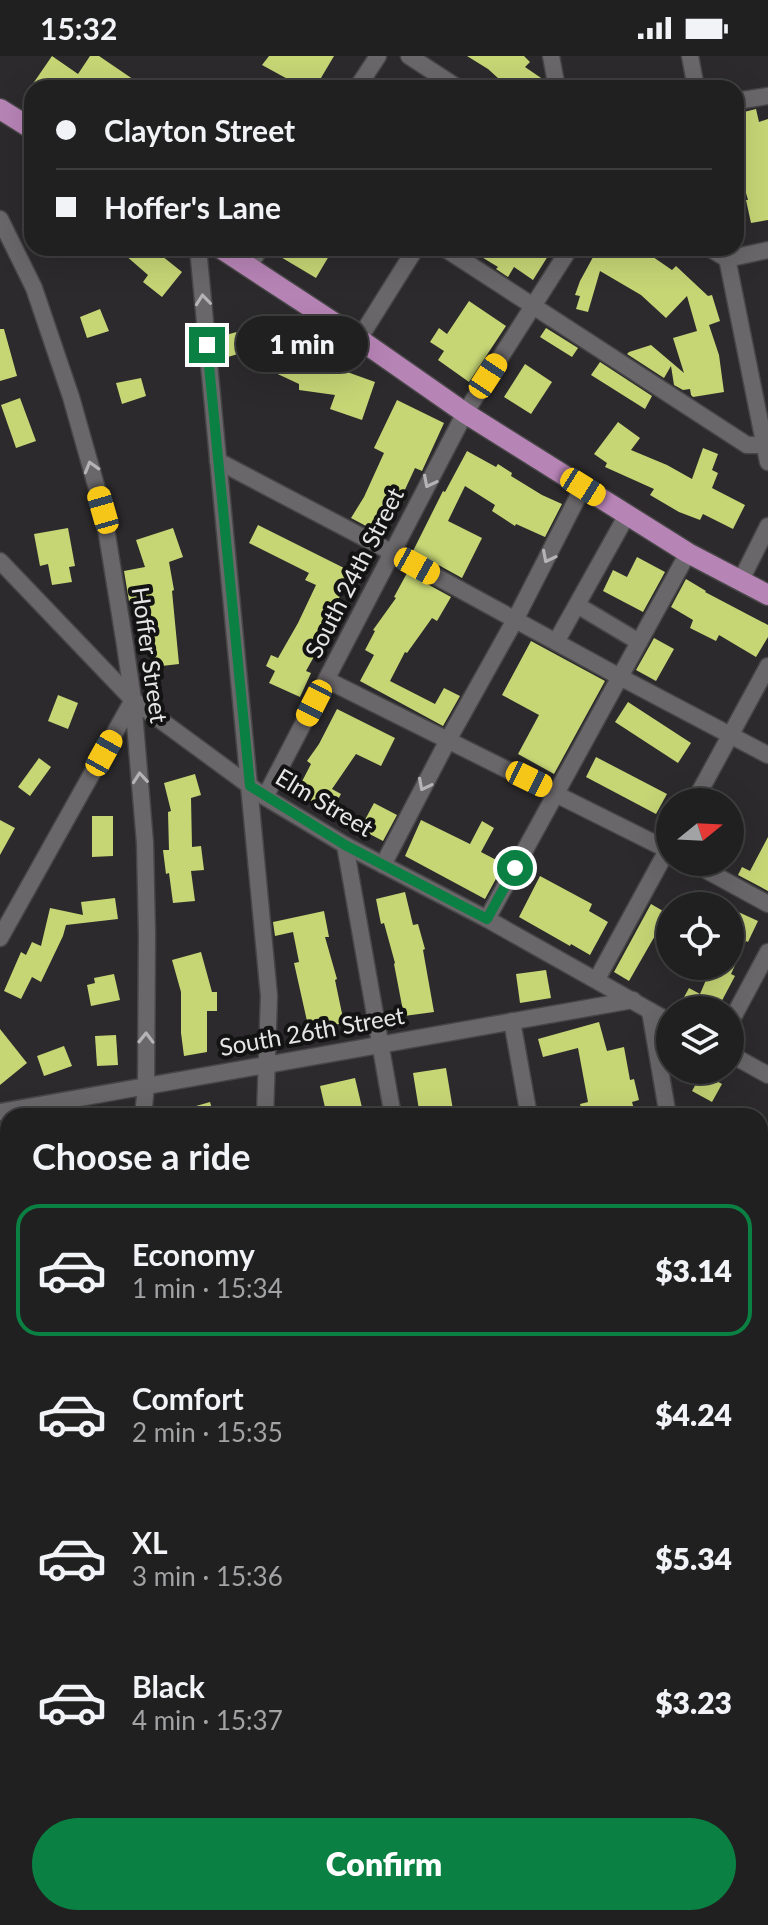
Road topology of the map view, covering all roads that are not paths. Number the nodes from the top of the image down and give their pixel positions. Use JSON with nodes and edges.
{"nodes":[{"id":1,"x":378,"y":56,"type":"edge"},
{"id":2,"x":551,"y":56,"type":"edge"},
{"id":3,"x":690,"y":56,"type":"edge"},
{"id":4,"x":415,"y":58,"type":"edge"},
{"id":5,"x":362,"y":80,"type":"edge"},
{"id":6,"x":447,"y":80,"type":"edge"},
{"id":7,"x":556,"y":80,"type":"edge"},
{"id":8,"x":694,"y":80,"type":"edge"},
{"id":9,"x":768,"y":96,"type":"edge"},
{"id":10,"x":744,"y":100,"type":"edge"},
{"id":11,"x":0,"y":109,"type":"edge"},
{"id":12,"x":24,"y":124,"type":"edge"},
{"id":13,"x":0,"y":219,"type":"edge"},
{"id":14,"x":768,"y":250,"type":"edge"},
{"id":15,"x":744,"y":252,"type":"edge"},
{"id":16,"x":199,"y":256,"type":"edge"},
{"id":17,"x":232,"y":256,"type":"edge"},
{"id":18,"x":255,"y":256,"type":"edge"},
{"id":19,"x":411,"y":256,"type":"edge"},
{"id":20,"x":456,"y":256,"type":"edge"},
{"id":21,"x":565,"y":256,"type":"edge"},
{"id":22,"x":727,"y":256,"type":"edge"},
{"id":23,"x":249,"y":267,"type":"junction"},
{"id":24,"x":533,"y":306,"type":"junction"},
{"id":25,"x":359,"y":339,"type":"junction"},
{"id":26,"x":465,"y":413,"type":"junction"},
{"id":27,"x":767,"y":451,"type":"edge"},
{"id":28,"x":218,"y":461,"type":"junction"},
{"id":29,"x":583,"y":487,"type":"junction"},
{"id":30,"x":627,"y":515,"type":"junction"},
{"id":31,"x":768,"y":526,"type":"edge"},
{"id":32,"x":393,"y":553,"type":"junction"},
{"id":33,"x":688,"y":553,"type":"junction"},
{"id":34,"x":0,"y":561,"type":"edge"},
{"id":35,"x":741,"y":580,"type":"junction"},
{"id":36,"x":768,"y":595,"type":"edge"},
{"id":37,"x":577,"y":605,"type":"junction"},
{"id":38,"x":515,"y":620,"type":"junction"},
{"id":39,"x":556,"y":642,"type":"junction"},
{"id":40,"x":639,"y":642,"type":"junction"},
{"id":41,"x":768,"y":666,"type":"edge"},
{"id":42,"x":620,"y":677,"type":"junction"},
{"id":43,"x":327,"y":680,"type":"junction"},
{"id":44,"x":133,"y":700,"type":"junction"},
{"id":45,"x":730,"y":736,"type":"junction"},
{"id":46,"x":448,"y":740,"type":"junction"},
{"id":47,"x":768,"y":755,"type":"edge"},
{"id":48,"x":250,"y":786,"type":"junction"},
{"id":49,"x":702,"y":788,"type":"edge"},
{"id":50,"x":556,"y":793,"type":"junction"},
{"id":51,"x":265,"y":797,"type":"junction"},
{"id":52,"x":656,"y":842,"type":"edge"},
{"id":53,"x":345,"y":845,"type":"junction"},
{"id":54,"x":383,"y":865,"type":"junction"},
{"id":55,"x":656,"y":872,"type":"edge"},
{"id":56,"x":717,"y":876,"type":"edge"},
{"id":57,"x":768,"y":904,"type":"edge"},
{"id":58,"x":487,"y":919,"type":"junction"},
{"id":59,"x":0,"y":938,"type":"edge"},
{"id":60,"x":768,"y":952,"type":"edge"},
{"id":61,"x":597,"y":979,"type":"junction"},
{"id":62,"x":744,"y":997,"type":"edge"},
{"id":63,"x":633,"y":1000,"type":"junction"},
{"id":64,"x":650,"y":1011,"type":"junction"},
{"id":65,"x":656,"y":1014,"type":"edge"},
{"id":66,"x":512,"y":1021,"type":"junction"},
{"id":67,"x":381,"y":1045,"type":"junction"},
{"id":68,"x":744,"y":1062,"type":"edge"},
{"id":69,"x":268,"y":1064,"type":"junction"},
{"id":70,"x":768,"y":1075,"type":"edge"},
{"id":71,"x":146,"y":1086,"type":"junction"},
{"id":72,"x":34,"y":1108,"type":"edge"},
{"id":73,"x":144,"y":1108,"type":"edge"},
{"id":74,"x":265,"y":1108,"type":"edge"},
{"id":75,"x":392,"y":1108,"type":"edge"},
{"id":76,"x":528,"y":1108,"type":"edge"},
{"id":77,"x":667,"y":1108,"type":"edge"}],
"edges":[{"from":1,"to":5,"type":"street"},
{"from":2,"to":7,"type":"street"},
{"from":3,"to":8,"type":"street"},
{"from":4,"to":6,"type":"street"},
{"from":9,"to":10,"type":"street"},
{"from":11,"to":12,"type":"main road"},
{"from":44,"to":13,"type":"street","name":"Hoffer Street","one_way":true},
{"from":14,"to":15,"type":"street"},
{"from":28,"to":16,"type":"street","one_way":true},
{"from":17,"to":23,"type":"main road"},
{"from":18,"to":23,"type":"street"},
{"from":19,"to":25,"type":"street"},
{"from":20,"to":24,"type":"street"},
{"from":21,"to":24,"type":"street","name":"South 24th Street"},
{"from":22,"to":27,"type":"street"},
{"from":23,"to":25,"type":"main road"},
{"from":24,"to":26,"type":"street","name":"South 24th Street"},
{"from":24,"to":27,"type":"street"},
{"from":25,"to":26,"type":"main road"},
{"from":26,"to":29,"type":"main road"},
{"from":26,"to":32,"type":"street","name":"South 24th Street","one_way":true},
{"from":28,"to":32,"type":"street"},
{"from":28,"to":48,"type":"street"},
{"from":29,"to":30,"type":"main road"},
{"from":29,"to":38,"type":"street","one_way":true},
{"from":30,"to":33,"type":"main road"},
{"from":30,"to":37,"type":"street"},
{"from":31,"to":35,"type":"street"},
{"from":32,"to":38,"type":"street"},
{"from":32,"to":43,"type":"street","name":"South 24th Street"},
{"from":33,"to":35,"type":"main road"},
{"from":33,"to":40,"type":"street"},
{"from":34,"to":44,"type":"street","name":"Elm Street"},
{"from":35,"to":36,"type":"main road"},
{"from":37,"to":39,"type":"street"},
{"from":37,"to":40,"type":"street"},
{"from":38,"to":39,"type":"street"},
{"from":38,"to":46,"type":"street"},
{"from":39,"to":42,"type":"street"},
{"from":40,"to":42,"type":"street"},
{"from":41,"to":45,"type":"street"},
{"from":42,"to":45,"type":"street"},
{"from":42,"to":50,"type":"street"},
{"from":43,"to":46,"type":"street"},
{"from":43,"to":51,"type":"street","name":"South 24th Street"},
{"from":44,"to":48,"type":"street","name":"Elm Street"},
{"from":44,"to":59,"type":"street"},
{"from":71,"to":44,"type":"street","name":"Hoffer Street","one_way":true},
{"from":45,"to":47,"type":"street"},
{"from":45,"to":49,"type":"street"},
{"from":46,"to":50,"type":"street"},
{"from":46,"to":54,"type":"street","one_way":true},
{"from":48,"to":51,"type":"street","name":"Elm Street"},
{"from":48,"to":69,"type":"street"},
{"from":50,"to":52,"type":"street"},
{"from":50,"to":58,"type":"street"},
{"from":51,"to":53,"type":"street","name":"Elm Street"},
{"from":53,"to":54,"type":"street","name":"Elm Street"},
{"from":53,"to":67,"type":"street"},
{"from":54,"to":58,"type":"street","name":"Elm Street"},
{"from":55,"to":61,"type":"street"},
{"from":56,"to":57,"type":"street"},
{"from":58,"to":61,"type":"street","name":"Elm Street"},
{"from":60,"to":62,"type":"street"},
{"from":61,"to":63,"type":"street","name":"Elm Street"},
{"from":63,"to":64,"type":"street","name":"Elm Street"},
{"from":63,"to":66,"type":"street","name":"South 26th Street"},
{"from":64,"to":65,"type":"street","name":"Elm Street"},
{"from":64,"to":77,"type":"street"},
{"from":66,"to":67,"type":"street","name":"South 26th Street"},
{"from":66,"to":76,"type":"street"},
{"from":67,"to":69,"type":"street","name":"South 26th Street"},
{"from":67,"to":75,"type":"street"},
{"from":68,"to":70,"type":"street"},
{"from":69,"to":71,"type":"street","name":"South 26th Street"},
{"from":69,"to":74,"type":"street"},
{"from":71,"to":72,"type":"street","name":"South 26th Street"},
{"from":71,"to":73,"type":"street","name":"Hoffer Street"}]}
